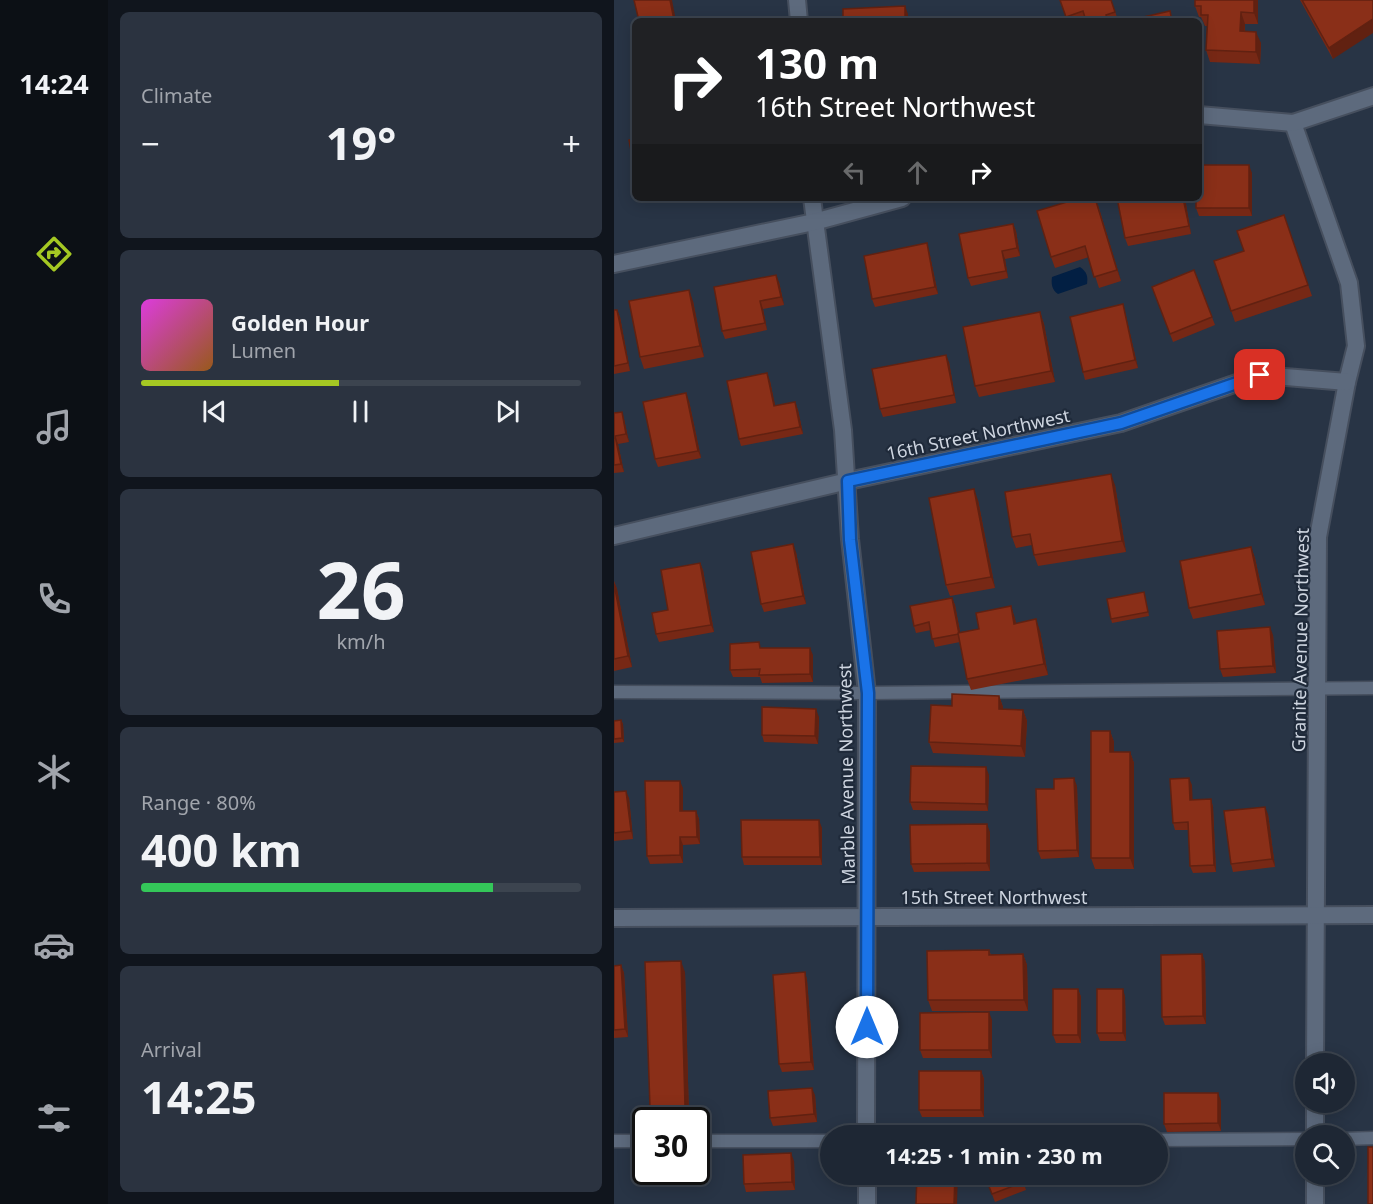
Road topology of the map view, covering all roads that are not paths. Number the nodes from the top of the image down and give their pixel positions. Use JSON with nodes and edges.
{"nodes":[{"id":1,"x":797,"y":0,"type":"edge"},
{"id":2,"x":799,"y":18,"type":"edge"},
{"id":3,"x":1373,"y":96,"type":"edge"},
{"id":4,"x":1202,"y":116,"type":"edge"},
{"id":5,"x":1293,"y":123,"type":"junction"},
{"id":6,"x":812,"y":201,"type":"edge"},
{"id":7,"x":891,"y":201,"type":"edge"},
{"id":8,"x":814,"y":222,"type":"junction"},
{"id":9,"x":614,"y":264,"type":"edge"},
{"id":10,"x":1347,"y":382,"type":"junction"},
{"id":11,"x":848,"y":481,"type":"junction"},
{"id":12,"x":614,"y":536,"type":"edge"},
{"id":13,"x":1317,"y":688,"type":"junction"},
{"id":14,"x":1373,"y":688,"type":"edge"},
{"id":15,"x":614,"y":692,"type":"edge"},
{"id":16,"x":868,"y":693,"type":"junction"},
{"id":17,"x":1315,"y":915,"type":"junction"},
{"id":18,"x":1373,"y":915,"type":"edge"},
{"id":19,"x":614,"y":918,"type":"edge"},
{"id":20,"x":867,"y":918,"type":"junction"},
{"id":21,"x":1315,"y":1053,"type":"edge"},
{"id":22,"x":866,"y":1125,"type":"edge"},
{"id":23,"x":1355,"y":1138,"type":"edge"},
{"id":24,"x":1373,"y":1138,"type":"edge"},
{"id":25,"x":1295,"y":1139,"type":"edge"},
{"id":26,"x":1168,"y":1140,"type":"edge"},
{"id":27,"x":614,"y":1141,"type":"edge"},
{"id":28,"x":632,"y":1141,"type":"edge"},
{"id":29,"x":710,"y":1141,"type":"edge"},
{"id":30,"x":820,"y":1141,"type":"edge"},
{"id":31,"x":867,"y":1185,"type":"edge"},
{"id":32,"x":1315,"y":1185,"type":"edge"},
{"id":33,"x":867,"y":1204,"type":"edge"},
{"id":34,"x":1315,"y":1204,"type":"edge"}],
"edges":[{"from":1,"to":2,"type":"street"},
{"from":3,"to":5,"type":"street"},
{"from":4,"to":5,"type":"street"},
{"from":5,"to":10,"type":"street","name":"Granite Avenue Northwest"},
{"from":6,"to":8,"type":"street","name":"Marble Avenue Northwest"},
{"from":7,"to":8,"type":"street"},
{"from":8,"to":9,"type":"street"},
{"from":8,"to":11,"type":"street","name":"Marble Avenue Northwest"},
{"from":10,"to":11,"type":"street","name":"16th Street Northwest"},
{"from":10,"to":13,"type":"street","name":"Granite Avenue Northwest"},
{"from":11,"to":12,"type":"street","name":"16th Street Northwest"},
{"from":11,"to":16,"type":"street","name":"Marble Avenue Northwest"},
{"from":13,"to":14,"type":"lane"},
{"from":13,"to":16,"type":"lane"},
{"from":13,"to":17,"type":"street","name":"Granite Avenue Northwest"},
{"from":15,"to":16,"type":"lane"},
{"from":16,"to":20,"type":"street","name":"Marble Avenue Northwest"},
{"from":17,"to":18,"type":"street","name":"15th Street Northwest"},
{"from":17,"to":20,"type":"street","name":"15th Street Northwest"},
{"from":17,"to":21,"type":"street","name":"Granite Avenue Northwest"},
{"from":19,"to":20,"type":"street","name":"15th Street Northwest"},
{"from":20,"to":22,"type":"street","name":"Marble Avenue Northwest"},
{"from":23,"to":24,"type":"lane"},
{"from":25,"to":26,"type":"lane"},
{"from":27,"to":28,"type":"lane"},
{"from":29,"to":30,"type":"lane"},
{"from":31,"to":33,"type":"street"},
{"from":32,"to":34,"type":"street"}]}
